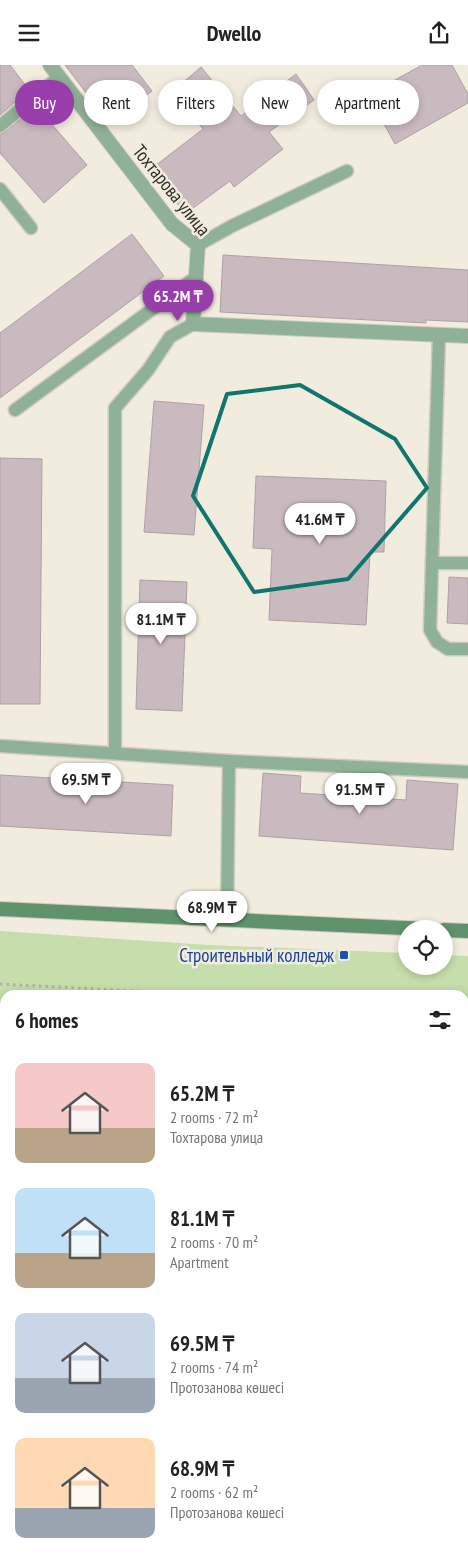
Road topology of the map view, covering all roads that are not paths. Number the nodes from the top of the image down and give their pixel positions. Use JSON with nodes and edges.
{"nodes":[{"id":1,"x":50,"y":65,"type":"edge"},
{"id":2,"x":59,"y":77,"type":"junction"},
{"id":3,"x":0,"y":126,"type":"edge"},
{"id":4,"x":347,"y":171,"type":"dead end"},
{"id":5,"x":0,"y":189,"type":"edge"},
{"id":6,"x":31,"y":228,"type":"dead end"},
{"id":7,"x":198,"y":245,"type":"junction"},
{"id":8,"x":196,"y":277,"type":"junction"},
{"id":9,"x":192,"y":324,"type":"junction"},
{"id":10,"x":439,"y":335,"type":"junction"},
{"id":11,"x":468,"y":336,"type":"edge"},
{"id":12,"x":15,"y":410,"type":"dead end"},
{"id":13,"x":432,"y":563,"type":"junction"},
{"id":14,"x":468,"y":563,"type":"edge"},
{"id":15,"x":468,"y":649,"type":"edge"},
{"id":16,"x":0,"y":746,"type":"edge"},
{"id":17,"x":115,"y":753,"type":"junction"},
{"id":18,"x":229,"y":761,"type":"junction"},
{"id":19,"x":468,"y":772,"type":"edge"},
{"id":20,"x":0,"y":909,"type":"edge"},
{"id":21,"x":227,"y":919,"type":"junction"},
{"id":22,"x":398,"y":928,"type":"edge"},
{"id":23,"x":453,"y":930,"type":"edge"},
{"id":24,"x":468,"y":931,"type":"edge"}],
"edges":[{"from":1,"to":2,"type":"street","name":"Тохтарова улица"},
{"from":2,"to":3,"type":"lane"},
{"from":2,"to":7,"type":"street","name":"Тохтарова улица"},
{"from":4,"to":7,"type":"lane"},
{"from":5,"to":6,"type":"lane"},
{"from":7,"to":8,"type":"street","name":"Тохтарова улица"},
{"from":8,"to":9,"type":"street","name":"Тохтарова улица"},
{"from":8,"to":12,"type":"lane"},
{"from":9,"to":10,"type":"street"},
{"from":9,"to":17,"type":"lane"},
{"from":10,"to":11,"type":"street"},
{"from":10,"to":13,"type":"lane"},
{"from":13,"to":14,"type":"lane"},
{"from":13,"to":15,"type":"lane"},
{"from":16,"to":17,"type":"lane"},
{"from":17,"to":18,"type":"lane"},
{"from":18,"to":19,"type":"lane"},
{"from":18,"to":21,"type":"lane"},
{"from":20,"to":21,"type":"main road"},
{"from":21,"to":22,"type":"main road"},
{"from":23,"to":24,"type":"main road"}]}
